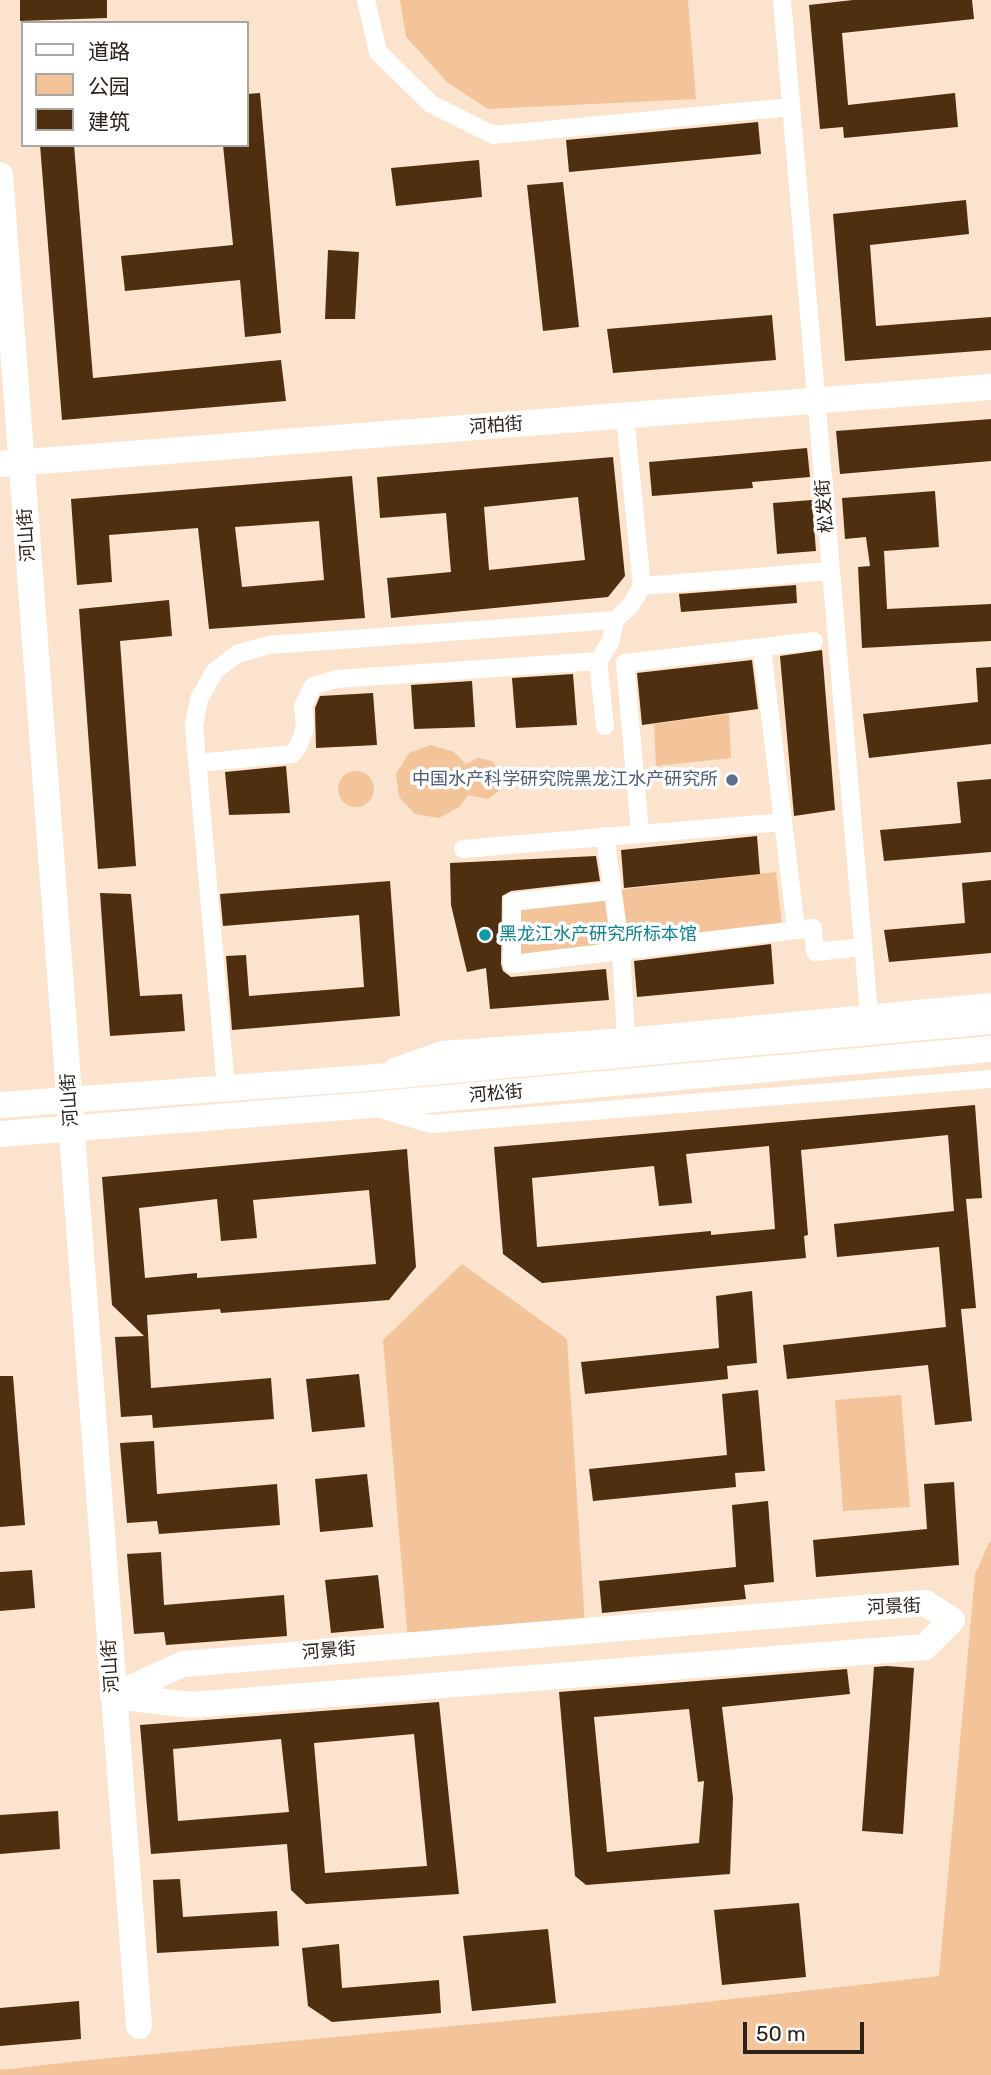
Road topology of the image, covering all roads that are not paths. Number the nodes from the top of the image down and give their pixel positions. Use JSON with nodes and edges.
{"nodes":[{"id":1,"x":366,"y":0,"type":"edge"},
{"id":2,"x":782,"y":0,"type":"edge"},
{"id":3,"x":791,"y":107,"type":"junction"},
{"id":4,"x":0,"y":175,"type":"edge"},
{"id":5,"x":991,"y":387,"type":"edge"},
{"id":6,"x":816,"y":401,"type":"junction"},
{"id":7,"x":625,"y":416,"type":"junction"},
{"id":8,"x":11,"y":463,"type":"edge"},
{"id":9,"x":831,"y":570,"type":"junction"},
{"id":10,"x":642,"y":586,"type":"junction"},
{"id":11,"x":615,"y":620,"type":"junction"},
{"id":12,"x":814,"y":641,"type":"dead end"},
{"id":13,"x":762,"y":649,"type":"junction"},
{"id":14,"x":598,"y":661,"type":"junction"},
{"id":15,"x":605,"y":726,"type":"dead end"},
{"id":16,"x":197,"y":763,"type":"junction"},
{"id":17,"x":783,"y":822,"type":"junction"},
{"id":18,"x":640,"y":832,"type":"junction"},
{"id":19,"x":605,"y":836,"type":"junction"},
{"id":20,"x":463,"y":849,"type":"dead end"},
{"id":21,"x":611,"y":891,"type":"junction"},
{"id":22,"x":795,"y":920,"type":"dead end"},
{"id":23,"x":863,"y":947,"type":"junction"},
{"id":24,"x":621,"y":950,"type":"junction"},
{"id":25,"x":991,"y":1002,"type":"edge"},
{"id":26,"x":869,"y":1013,"type":"junction"},
{"id":27,"x":991,"y":1021,"type":"edge"},
{"id":28,"x":633,"y":1044,"type":"junction"},
{"id":29,"x":991,"y":1049,"type":"edge"},
{"id":30,"x":991,"y":1079,"type":"edge"},
{"id":31,"x":226,"y":1087,"type":"junction"},
{"id":32,"x":70,"y":1100,"type":"junction"},
{"id":33,"x":0,"y":1105,"type":"edge"},
{"id":34,"x":370,"y":1105,"type":"junction"},
{"id":35,"x":71,"y":1129,"type":"junction"},
{"id":36,"x":0,"y":1135,"type":"edge"},
{"id":37,"x":113,"y":1696,"type":"junction"},
{"id":38,"x":139,"y":2026,"type":"dead end"}],
"edges":[{"from":1,"to":3,"type":"street"},
{"from":2,"to":3,"type":"street","name":"松发街"},
{"from":3,"to":6,"type":"street","name":"松发街"},
{"from":4,"to":8,"type":"street","name":"河山街"},
{"from":5,"to":6,"type":"street","name":"河柏街"},
{"from":6,"to":7,"type":"street","name":"河柏街"},
{"from":6,"to":9,"type":"street","name":"松发街"},
{"from":7,"to":8,"type":"street","name":"河柏街"},
{"from":7,"to":10,"type":"street"},
{"from":8,"to":32,"type":"street","name":"河山街"},
{"from":9,"to":10,"type":"street"},
{"from":9,"to":23,"type":"street","name":"松发街"},
{"from":10,"to":11,"type":"street"},
{"from":11,"to":14,"type":"street"},
{"from":11,"to":16,"type":"street"},
{"from":12,"to":13,"type":"street"},
{"from":13,"to":17,"type":"street"},
{"from":13,"to":18,"type":"street"},
{"from":14,"to":15,"type":"street"},
{"from":14,"to":16,"type":"street"},
{"from":16,"to":31,"type":"street"},
{"from":17,"to":18,"type":"street"},
{"from":17,"to":22,"type":"street"},
{"from":18,"to":19,"type":"street"},
{"from":19,"to":20,"type":"street"},
{"from":19,"to":21,"type":"street"},
{"from":21,"to":24,"type":"street"},
{"from":21,"to":24,"type":"street"},
{"from":23,"to":24,"type":"street"},
{"from":23,"to":26,"type":"street","name":"松发街"},
{"from":24,"to":28,"type":"street"},
{"from":25,"to":26,"type":"street"},
{"from":26,"to":28,"type":"street"},
{"from":27,"to":28,"type":"street"},
{"from":28,"to":31,"type":"street"},
{"from":29,"to":34,"type":"street","name":"河松街"},
{"from":30,"to":34,"type":"street"},
{"from":31,"to":32,"type":"street"},
{"from":32,"to":33,"type":"street"},
{"from":32,"to":35,"type":"street","name":"河山街"},
{"from":34,"to":35,"type":"street","name":"河松街"},
{"from":35,"to":36,"type":"street","name":"河松街"},
{"from":35,"to":37,"type":"street","name":"河山街"},
{"from":37,"to":37,"type":"street","name":"河景街"},
{"from":37,"to":38,"type":"street","name":"河山街"}]}
